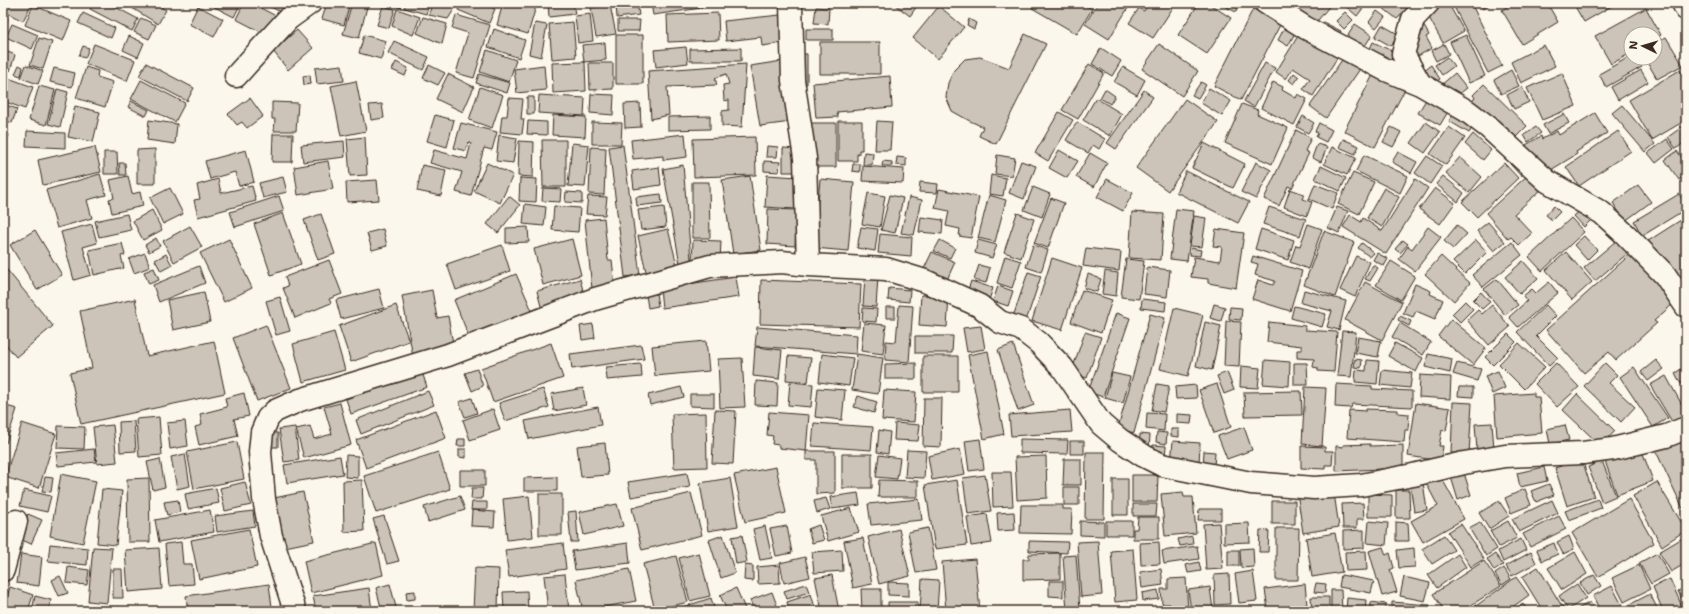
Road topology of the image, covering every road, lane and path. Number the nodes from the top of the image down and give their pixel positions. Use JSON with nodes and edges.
{"nodes":[{"id":1,"x":310,"y":3,"type":"edge"},
{"id":2,"x":791,"y":3,"type":"edge"},
{"id":3,"x":1266,"y":3,"type":"edge"},
{"id":4,"x":1428,"y":3,"type":"edge"},
{"id":5,"x":1683,"y":3,"type":"edge"},
{"id":6,"x":1686,"y":9,"type":"edge"},
{"id":7,"x":236,"y":76,"type":"dead end"},
{"id":8,"x":1420,"y":84,"type":"junction"},
{"id":9,"x":808,"y":265,"type":"junction"},
{"id":10,"x":1686,"y":306,"type":"edge"},
{"id":11,"x":1686,"y":428,"type":"edge"},
{"id":12,"x":16,"y":521,"type":"dead end"},
{"id":13,"x":3,"y":570,"type":"edge"},
{"id":14,"x":295,"y":611,"type":"edge"}],
"edges":[{"from":1,"to":7,"type":"street"},
{"from":2,"to":9,"type":"street"},
{"from":3,"to":8,"type":"street"},
{"from":4,"to":8,"type":"street"},
{"from":5,"to":6,"type":"street"},
{"from":8,"to":10,"type":"street"},
{"from":9,"to":11,"type":"street"},
{"from":9,"to":14,"type":"street"},
{"from":12,"to":13,"type":"street"}]}
